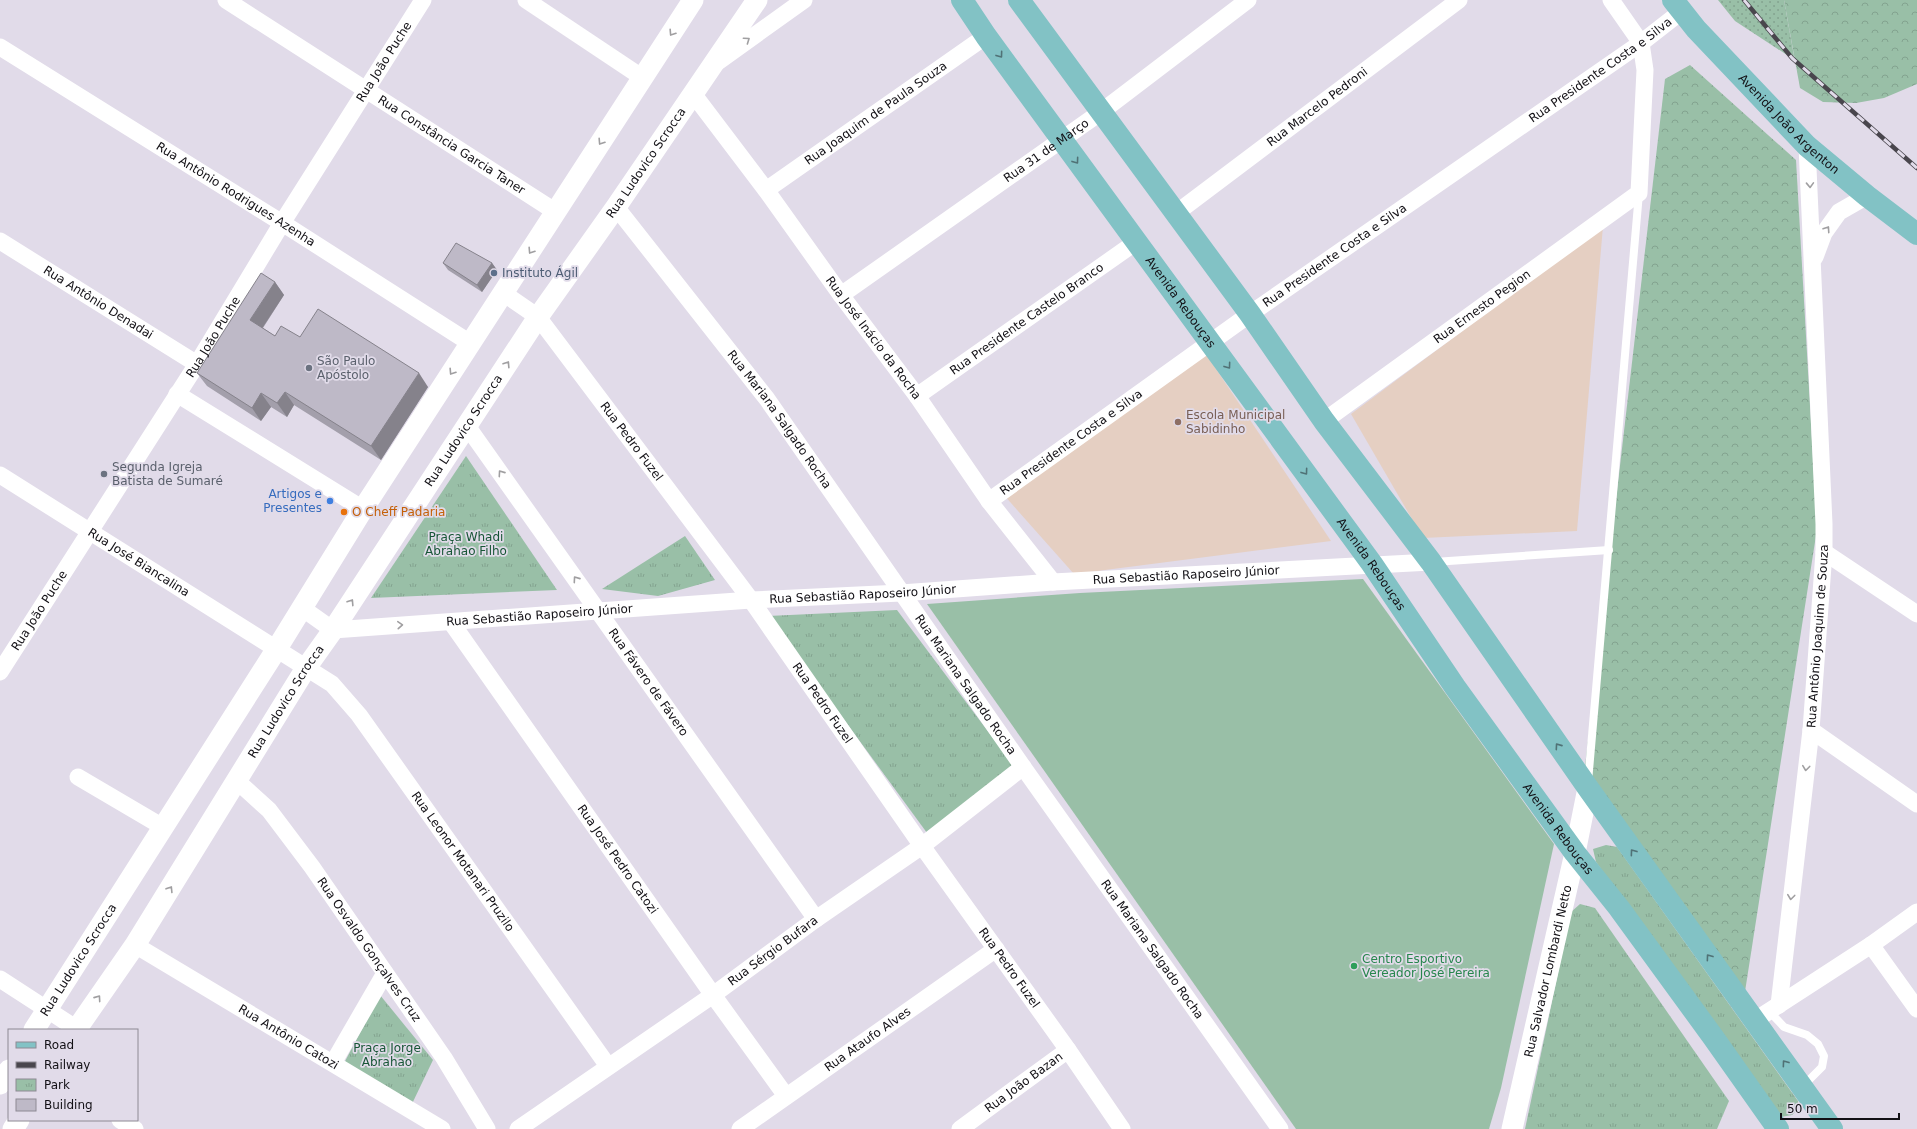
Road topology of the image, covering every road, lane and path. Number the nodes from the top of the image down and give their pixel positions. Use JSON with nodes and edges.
{"nodes":[{"id":1,"x":226,"y":0,"type":"edge"},
{"id":2,"x":423,"y":0,"type":"edge"},
{"id":3,"x":526,"y":0,"type":"edge"},
{"id":4,"x":693,"y":0,"type":"edge"},
{"id":5,"x":757,"y":0,"type":"edge"},
{"id":6,"x":804,"y":0,"type":"edge"},
{"id":7,"x":962,"y":0,"type":"edge"},
{"id":8,"x":1248,"y":0,"type":"edge"},
{"id":9,"x":1459,"y":0,"type":"edge"},
{"id":10,"x":1611,"y":0,"type":"edge"},
{"id":11,"x":1026,"y":3,"type":"edge"},
{"id":12,"x":1678,"y":6,"type":"edge"},
{"id":13,"x":986,"y":36,"type":"junction"},
{"id":14,"x":1641,"y":43,"type":"junction"},
{"id":15,"x":0,"y":47,"type":"edge"},
{"id":16,"x":716,"y":63,"type":"junction"},
{"id":17,"x":643,"y":78,"type":"junction"},
{"id":18,"x":366,"y":90,"type":"junction"},
{"id":19,"x":694,"y":95,"type":"junction"},
{"id":20,"x":1101,"y":112,"type":"junction"},
{"id":21,"x":1062,"y":140,"type":"junction"},
{"id":22,"x":1807,"y":146,"type":"junction"},
{"id":23,"x":766,"y":190,"type":"junction"},
{"id":24,"x":1640,"y":193,"type":"junction"},
{"id":25,"x":1867,"y":196,"type":"junction"},
{"id":26,"x":616,"y":207,"type":"junction"},
{"id":27,"x":556,"y":212,"type":"junction"},
{"id":28,"x":1175,"y":214,"type":"junction"},
{"id":29,"x":282,"y":223,"type":"junction"},
{"id":30,"x":1917,"y":234,"type":"edge"},
{"id":31,"x":0,"y":241,"type":"edge"},
{"id":32,"x":1136,"y":242,"type":"junction"},
{"id":33,"x":1812,"y":265,"type":"junction"},
{"id":34,"x":503,"y":293,"type":"junction"},
{"id":35,"x":840,"y":295,"type":"junction"},
{"id":36,"x":1250,"y":314,"type":"junction"},
{"id":37,"x":538,"y":318,"type":"junction"},
{"id":38,"x":1211,"y":342,"type":"junction"},
{"id":39,"x":470,"y":343,"type":"junction"},
{"id":40,"x":197,"y":364,"type":"junction"},
{"id":41,"x":177,"y":394,"type":"junction"},
{"id":42,"x":917,"y":396,"type":"junction"},
{"id":43,"x":1324,"y":421,"type":"junction"},
{"id":44,"x":467,"y":426,"type":"junction"},
{"id":45,"x":0,"y":475,"type":"edge"},
{"id":46,"x":989,"y":501,"type":"junction"},
{"id":47,"x":363,"y":509,"type":"junction"},
{"id":48,"x":90,"y":533,"type":"junction"},
{"id":49,"x":1609,"y":550,"type":"junction"},
{"id":50,"x":1824,"y":552,"type":"junction"},
{"id":51,"x":1431,"y":562,"type":"junction"},
{"id":52,"x":1372,"y":564,"type":"junction"},
{"id":53,"x":1053,"y":582,"type":"junction"},
{"id":54,"x":901,"y":593,"type":"junction"},
{"id":55,"x":751,"y":600,"type":"junction"},
{"id":56,"x":302,"y":608,"type":"junction"},
{"id":57,"x":599,"y":611,"type":"junction"},
{"id":58,"x":1917,"y":614,"type":"edge"},
{"id":59,"x":451,"y":622,"type":"junction"},
{"id":60,"x":333,"y":630,"type":"junction"},
{"id":61,"x":276,"y":650,"type":"junction"},
{"id":62,"x":306,"y":668,"type":"junction"},
{"id":63,"x":0,"y":672,"type":"edge"},
{"id":64,"x":1811,"y":730,"type":"junction"},
{"id":65,"x":1023,"y":768,"type":"junction"},
{"id":66,"x":78,"y":777,"type":"dead end"},
{"id":67,"x":237,"y":781,"type":"junction"},
{"id":68,"x":1588,"y":788,"type":"junction"},
{"id":69,"x":1917,"y":804,"type":"edge"},
{"id":70,"x":163,"y":827,"type":"junction"},
{"id":71,"x":922,"y":846,"type":"junction"},
{"id":72,"x":1576,"y":853,"type":"junction"},
{"id":73,"x":1917,"y":912,"type":"edge"},
{"id":74,"x":816,"y":919,"type":"junction"},
{"id":75,"x":135,"y":945,"type":"junction"},
{"id":76,"x":1871,"y":945,"type":"junction"},
{"id":77,"x":996,"y":949,"type":"junction"},
{"id":78,"x":385,"y":973,"type":"junction"},
{"id":79,"x":0,"y":979,"type":"edge"},
{"id":80,"x":713,"y":995,"type":"junction"},
{"id":81,"x":47,"y":1009,"type":"junction"},
{"id":82,"x":1917,"y":1009,"type":"edge"},
{"id":83,"x":1767,"y":1012,"type":"junction"},
{"id":84,"x":35,"y":1029,"type":"edge"},
{"id":85,"x":77,"y":1029,"type":"edge"},
{"id":86,"x":1068,"y":1050,"type":"junction"},
{"id":87,"x":333,"y":1063,"type":"junction"},
{"id":88,"x":608,"y":1066,"type":"junction"},
{"id":89,"x":8,"y":1072,"type":"edge"},
{"id":90,"x":0,"y":1084,"type":"edge"},
{"id":91,"x":1802,"y":1087,"type":"junction"},
{"id":92,"x":786,"y":1096,"type":"junction"},
{"id":93,"x":122,"y":1121,"type":"edge"},
{"id":94,"x":1823,"y":1126,"type":"edge"},
{"id":95,"x":135,"y":1129,"type":"edge"},
{"id":96,"x":442,"y":1129,"type":"edge"},
{"id":97,"x":487,"y":1129,"type":"edge"},
{"id":98,"x":518,"y":1129,"type":"edge"},
{"id":99,"x":740,"y":1129,"type":"edge"},
{"id":100,"x":960,"y":1129,"type":"edge"},
{"id":101,"x":1122,"y":1129,"type":"edge"},
{"id":102,"x":1280,"y":1129,"type":"edge"},
{"id":103,"x":1512,"y":1129,"type":"edge"},
{"id":104,"x":1778,"y":1129,"type":"edge"}],
"edges":[{"from":1,"to":18,"type":"street","name":"Rua Constância Garcia Taner"},
{"from":2,"to":18,"type":"street","name":"Rua João Puche"},
{"from":3,"to":17,"type":"street"},
{"from":4,"to":17,"type":"street","name":"Rua Ludovico Scrocca","one_way":true},
{"from":5,"to":16,"type":"street","name":"Rua Ludovico Scrocca"},
{"from":16,"to":6,"type":"street","one_way":true},
{"from":7,"to":13,"type":"main road","name":"Avenida Rebouças"},
{"from":8,"to":20,"type":"street","name":"Rua 31 de Março"},
{"from":9,"to":28,"type":"street","name":"Rua Marcelo Pedroni"},
{"from":10,"to":14,"type":"street"},
{"from":11,"to":20,"type":"main road"},
{"from":12,"to":14,"type":"street","name":"Rua Presidente Costa e Silva"},
{"from":12,"to":22,"type":"main road","name":"Avenida João Argenton"},
{"from":13,"to":21,"type":"main road","name":"Avenida Rebouças","one_way":true},
{"from":13,"to":23,"type":"street","name":"Rua Joaquim de Paula Souza"},
{"from":14,"to":24,"type":"street"},
{"from":14,"to":36,"type":"street","name":"Rua Presidente Costa e Silva"},
{"from":15,"to":29,"type":"street","name":"Rua Antônio Rodrigues Azenha"},
{"from":16,"to":19,"type":"street","name":"Rua Ludovico Scrocca"},
{"from":17,"to":27,"type":"street","name":"Rua Ludovico Scrocca","one_way":true},
{"from":18,"to":27,"type":"street","name":"Rua Constância Garcia Taner"},
{"from":18,"to":29,"type":"street","name":"Rua João Puche"},
{"from":19,"to":23,"type":"street","name":"Rua José Inácio da Rocha"},
{"from":19,"to":26,"type":"street","name":"Rua Ludovico Scrocca"},
{"from":20,"to":21,"type":"street","name":"Rua 31 de Março"},
{"from":20,"to":28,"type":"main road"},
{"from":21,"to":32,"type":"main road","name":"Avenida Rebouças","one_way":true},
{"from":21,"to":35,"type":"street","name":"Rua 31 de Março"},
{"from":22,"to":25,"type":"main road","name":"Avenida João Argenton"},
{"from":22,"to":33,"type":"street","name":"Rua Antônio Joaquim de Souza","one_way":true},
{"from":23,"to":35,"type":"street","name":"Rua José Inácio da Rocha"},
{"from":24,"to":43,"type":"street","name":"Rua Ernesto Pegion"},
{"from":24,"to":49,"type":"lane"},
{"from":25,"to":30,"type":"main road","name":"Avenida João Argenton"},
{"from":33,"to":25,"type":"street","name":"Rua Antônio Joaquim de Souza","one_way":true},
{"from":26,"to":37,"type":"street","name":"Rua Ludovico Scrocca"},
{"from":26,"to":54,"type":"street","name":"Rua Mariana Salgado Rocha"},
{"from":27,"to":34,"type":"street","name":"Rua Ludovico Scrocca","one_way":true},
{"from":28,"to":36,"type":"main road"},
{"from":29,"to":39,"type":"street","name":"Rua Antônio Rodrigues Azenha"},
{"from":29,"to":40,"type":"street","name":"Rua João Puche"},
{"from":31,"to":40,"type":"street","name":"Rua Antônio Denadai"},
{"from":32,"to":38,"type":"main road","name":"Avenida Rebouças"},
{"from":32,"to":42,"type":"street","name":"Rua Presidente Castelo Branco"},
{"from":33,"to":50,"type":"street","name":"Rua Antônio Joaquim de Souza"},
{"from":34,"to":37,"type":"street","name":"Rua Pedro Fuzel"},
{"from":34,"to":39,"type":"street","name":"Rua Ludovico Scrocca"},
{"from":35,"to":42,"type":"street","name":"Rua José Inácio da Rocha"},
{"from":36,"to":38,"type":"street","name":"Rua Presidente Costa e Silva"},
{"from":36,"to":43,"type":"main road"},
{"from":44,"to":37,"type":"street","name":"Rua Ludovico Scrocca","one_way":true},
{"from":37,"to":55,"type":"street","name":"Rua Pedro Fuzel"},
{"from":38,"to":46,"type":"street","name":"Rua Presidente Costa e Silva"},
{"from":38,"to":52,"type":"main road","name":"Avenida Rebouças","one_way":true},
{"from":39,"to":47,"type":"street","name":"Rua Ludovico Scrocca","one_way":true},
{"from":40,"to":41,"type":"street","name":"Rua João Puche"},
{"from":41,"to":47,"type":"street"},
{"from":41,"to":48,"type":"street","name":"Rua João Puche"},
{"from":42,"to":46,"type":"street","name":"Rua José Inácio da Rocha"},
{"from":43,"to":51,"type":"main road"},
{"from":57,"to":44,"type":"street","name":"Rua Fávero de Fávero","one_way":true},
{"from":60,"to":44,"type":"street","name":"Rua Ludovico Scrocca","one_way":true},
{"from":45,"to":48,"type":"street","name":"Rua José Biancalina"},
{"from":46,"to":53,"type":"street","name":"Rua José Inácio da Rocha"},
{"from":47,"to":56,"type":"street","name":"Rua Ludovico Scrocca"},
{"from":48,"to":61,"type":"street","name":"Rua José Biancalina"},
{"from":48,"to":63,"type":"street","name":"Rua João Puche"},
{"from":49,"to":51,"type":"lane"},
{"from":49,"to":68,"type":"lane"},
{"from":50,"to":58,"type":"street"},
{"from":50,"to":64,"type":"street","name":"Rua Antônio Joaquim de Souza"},
{"from":51,"to":52,"type":"street","name":"Rua Sebastião Raposeiro Júnior"},
{"from":68,"to":51,"type":"main road","one_way":true},
{"from":52,"to":53,"type":"street","name":"Rua Sebastião Raposeiro Júnior"},
{"from":52,"to":72,"type":"main road","name":"Avenida Rebouças"},
{"from":53,"to":54,"type":"street","name":"Rua Sebastião Raposeiro Júnior"},
{"from":54,"to":55,"type":"street","name":"Rua Sebastião Raposeiro Júnior"},
{"from":54,"to":65,"type":"street","name":"Rua Mariana Salgado Rocha"},
{"from":55,"to":57,"type":"street","name":"Rua Sebastião Raposeiro Júnior"},
{"from":55,"to":71,"type":"street","name":"Rua Pedro Fuzel"},
{"from":56,"to":60,"type":"street"},
{"from":56,"to":61,"type":"street","name":"Rua Ludovico Scrocca"},
{"from":57,"to":59,"type":"street","name":"Rua Sebastião Raposeiro Júnior"},
{"from":57,"to":74,"type":"street","name":"Rua Fávero de Fávero"},
{"from":60,"to":59,"type":"street","name":"Rua Sebastião Raposeiro Júnior","one_way":true},
{"from":59,"to":80,"type":"street","name":"Rua José Pedro Catozi"},
{"from":60,"to":62,"type":"street","name":"Rua Ludovico Scrocca"},
{"from":61,"to":62,"type":"street","name":"Rua José Biancalina"},
{"from":61,"to":70,"type":"street","name":"Rua Ludovico Scrocca"},
{"from":62,"to":67,"type":"street","name":"Rua Ludovico Scrocca"},
{"from":62,"to":88,"type":"street","name":"Rua Leonor Motanari Pruzilo"},
{"from":64,"to":69,"type":"street"},
{"from":64,"to":83,"type":"street","name":"Rua Antônio Joaquim de Souza","one_way":true},
{"from":65,"to":71,"type":"street","name":"Rua Sérgio Bufara"},
{"from":65,"to":102,"type":"street","name":"Rua Mariana Salgado Rocha"},
{"from":66,"to":70,"type":"street"},
{"from":75,"to":67,"type":"street","name":"Rua Ludovico Scrocca","one_way":true},
{"from":67,"to":78,"type":"street","name":"Rua Osvaldo Gonçalves Cruz"},
{"from":68,"to":72,"type":"street","name":"Rua Salvador Lombardi Netto"},
{"from":83,"to":68,"type":"main road","one_way":true},
{"from":70,"to":81,"type":"street","name":"Rua Ludovico Scrocca"},
{"from":71,"to":74,"type":"street","name":"Rua Sérgio Bufara"},
{"from":71,"to":77,"type":"street","name":"Rua Pedro Fuzel"},
{"from":72,"to":103,"type":"street","name":"Rua Salvador Lombardi Netto"},
{"from":72,"to":104,"type":"main road","name":"Avenida Rebouças"},
{"from":73,"to":76,"type":"street"},
{"from":74,"to":80,"type":"street","name":"Rua Sérgio Bufara"},
{"from":85,"to":75,"type":"street","name":"Rua Ludovico Scrocca","one_way":true},
{"from":75,"to":87,"type":"street","name":"Rua Antônio Catozi"},
{"from":76,"to":82,"type":"street"},
{"from":76,"to":83,"type":"street"},
{"from":77,"to":86,"type":"street","name":"Rua Pedro Fuzel"},
{"from":77,"to":92,"type":"street","name":"Rua Ataufo Alves"},
{"from":78,"to":87,"type":"street"},
{"from":78,"to":97,"type":"street","name":"Rua Osvaldo Gonçalves Cruz"},
{"from":79,"to":81,"type":"street"},
{"from":80,"to":88,"type":"street","name":"Rua Sérgio Bufara"},
{"from":80,"to":92,"type":"street","name":"Rua José Pedro Catozi"},
{"from":81,"to":84,"type":"street","name":"Rua Ludovico Scrocca"},
{"from":81,"to":85,"type":"street"},
{"from":91,"to":83,"type":"main road","one_way":true},
{"from":83,"to":91,"type":"lane"},
{"from":86,"to":100,"type":"street","name":"Rua João Bazan"},
{"from":86,"to":101,"type":"street","name":"Rua Pedro Fuzel"},
{"from":87,"to":96,"type":"street","name":"Rua Antônio Catozi"},
{"from":88,"to":98,"type":"street","name":"Rua Sérgio Bufara"},
{"from":89,"to":90,"type":"street"},
{"from":91,"to":94,"type":"main road"},
{"from":92,"to":99,"type":"street","name":"Rua Ataufo Alves"},
{"from":93,"to":95,"type":"street"}]}
